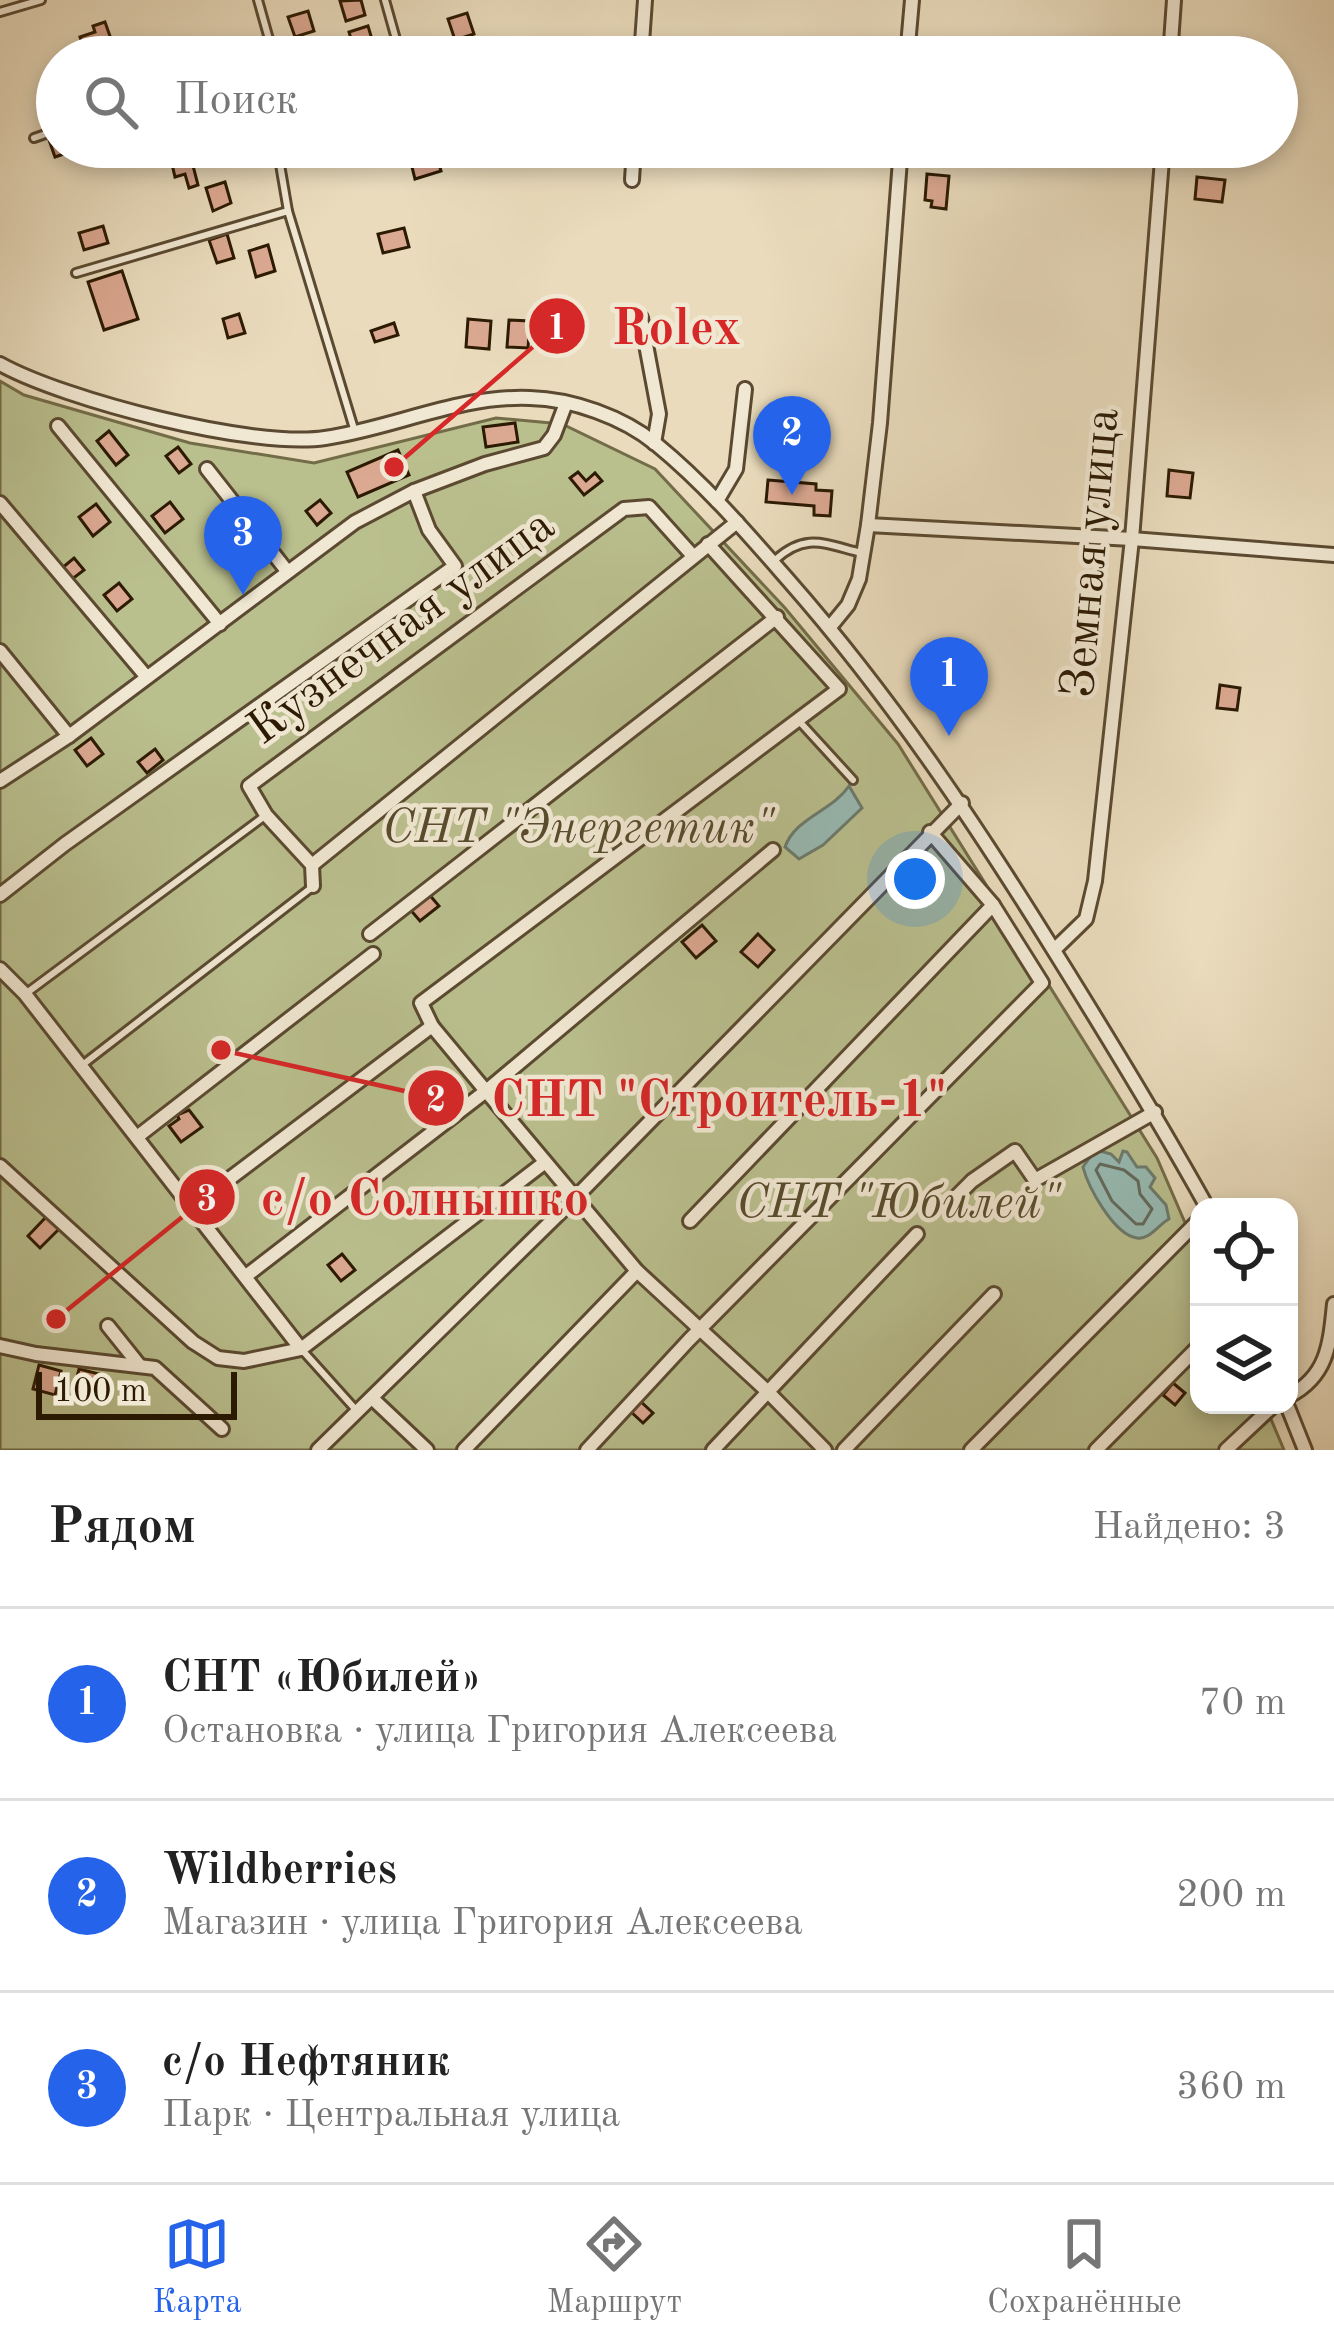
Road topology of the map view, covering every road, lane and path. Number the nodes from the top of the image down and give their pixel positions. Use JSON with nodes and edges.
{"nodes":[{"id":1,"x":41,"y":0,"type":"edge"},
{"id":2,"x":258,"y":0,"type":"edge"},
{"id":3,"x":385,"y":0,"type":"edge"},
{"id":4,"x":645,"y":0,"type":"edge"},
{"id":5,"x":912,"y":0,"type":"edge"},
{"id":6,"x":1174,"y":0,"type":"edge"},
{"id":7,"x":0,"y":12,"type":"edge"},
{"id":8,"x":268,"y":36,"type":"edge"},
{"id":9,"x":395,"y":36,"type":"edge"},
{"id":10,"x":642,"y":36,"type":"edge"},
{"id":11,"x":909,"y":36,"type":"edge"},
{"id":12,"x":1171,"y":36,"type":"edge"},
{"id":13,"x":281,"y":168,"type":"edge"},
{"id":14,"x":633,"y":168,"type":"edge"},
{"id":15,"x":899,"y":168,"type":"edge"},
{"id":16,"x":1161,"y":168,"type":"edge"},
{"id":17,"x":632,"y":180,"type":"dead end"},
{"id":18,"x":288,"y":211,"type":"junction"},
{"id":19,"x":76,"y":273,"type":"dead end"},
{"id":20,"x":641,"y":318,"type":"dead end"},
{"id":21,"x":0,"y":364,"type":"edge"},
{"id":22,"x":745,"y":389,"type":"dead end"},
{"id":23,"x":566,"y":403,"type":"junction"},
{"id":24,"x":58,"y":426,"type":"dead end"},
{"id":25,"x":355,"y":432,"type":"junction"},
{"id":26,"x":654,"y":443,"type":"junction"},
{"id":27,"x":207,"y":469,"type":"dead end"},
{"id":28,"x":414,"y":491,"type":"junction"},
{"id":29,"x":717,"y":501,"type":"junction"},
{"id":30,"x":0,"y":503,"type":"edge"},
{"id":31,"x":737,"y":522,"type":"junction"},
{"id":32,"x":868,"y":525,"type":"junction"},
{"id":33,"x":1132,"y":539,"type":"junction"},
{"id":34,"x":707,"y":544,"type":"junction"},
{"id":35,"x":863,"y":553,"type":"junction"},
{"id":36,"x":1334,"y":555,"type":"edge"},
{"id":37,"x":693,"y":556,"type":"junction"},
{"id":38,"x":772,"y":562,"type":"junction"},
{"id":39,"x":287,"y":571,"type":"junction"},
{"id":40,"x":777,"y":617,"type":"junction"},
{"id":41,"x":220,"y":624,"type":"junction"},
{"id":42,"x":830,"y":627,"type":"junction"},
{"id":43,"x":0,"y":651,"type":"edge"},
{"id":44,"x":146,"y":676,"type":"junction"},
{"id":45,"x":797,"y":718,"type":"junction"},
{"id":46,"x":69,"y":736,"type":"junction"},
{"id":47,"x":853,"y":779,"type":"dead end"},
{"id":48,"x":0,"y":781,"type":"edge"},
{"id":49,"x":962,"y":803,"type":"junction"},
{"id":50,"x":266,"y":815,"type":"junction"},
{"id":51,"x":930,"y":832,"type":"junction"},
{"id":52,"x":773,"y":850,"type":"dead end"},
{"id":53,"x":311,"y":865,"type":"junction"},
{"id":54,"x":313,"y":886,"type":"joint"},
{"id":55,"x":0,"y":895,"type":"edge"},
{"id":56,"x":993,"y":905,"type":"junction"},
{"id":57,"x":370,"y":934,"type":"joint"},
{"id":58,"x":1054,"y":950,"type":"junction"},
{"id":59,"x":373,"y":954,"type":"joint"},
{"id":60,"x":0,"y":969,"type":"edge"},
{"id":61,"x":25,"y":994,"type":"junction"},
{"id":62,"x":432,"y":1026,"type":"junction"},
{"id":63,"x":81,"y":1066,"type":"junction"},
{"id":64,"x":486,"y":1091,"type":"junction"},
{"id":65,"x":1155,"y":1112,"type":"junction"},
{"id":66,"x":137,"y":1137,"type":"junction"},
{"id":67,"x":544,"y":1163,"type":"junction"},
{"id":68,"x":0,"y":1166,"type":"edge"},
{"id":69,"x":572,"y":1196,"type":"junction"},
{"id":70,"x":957,"y":1196,"type":"dead end"},
{"id":71,"x":1202,"y":1198,"type":"edge"},
{"id":72,"x":192,"y":1207,"type":"junction"},
{"id":73,"x":690,"y":1220,"type":"dead end"},
{"id":74,"x":1190,"y":1225,"type":"edge"},
{"id":75,"x":917,"y":1234,"type":"dead end"},
{"id":76,"x":637,"y":1271,"type":"junction"},
{"id":77,"x":246,"y":1276,"type":"junction"},
{"id":78,"x":994,"y":1294,"type":"dead end"},
{"id":79,"x":1334,"y":1304,"type":"edge"},
{"id":80,"x":108,"y":1325,"type":"dead end"},
{"id":81,"x":700,"y":1329,"type":"junction"},
{"id":82,"x":0,"y":1346,"type":"edge"},
{"id":83,"x":301,"y":1349,"type":"junction"},
{"id":84,"x":1190,"y":1355,"type":"edge"},
{"id":85,"x":140,"y":1366,"type":"junction"},
{"id":86,"x":767,"y":1391,"type":"junction"},
{"id":87,"x":1298,"y":1393,"type":"edge"},
{"id":88,"x":374,"y":1399,"type":"junction"},
{"id":89,"x":356,"y":1410,"type":"junction"},
{"id":90,"x":1264,"y":1414,"type":"edge"},
{"id":91,"x":1293,"y":1414,"type":"edge"},
{"id":92,"x":222,"y":1429,"type":"dead end"},
{"id":93,"x":318,"y":1450,"type":"edge"},
{"id":94,"x":428,"y":1450,"type":"edge"},
{"id":95,"x":464,"y":1450,"type":"edge"},
{"id":96,"x":587,"y":1450,"type":"edge"},
{"id":97,"x":713,"y":1450,"type":"edge"},
{"id":98,"x":825,"y":1450,"type":"edge"},
{"id":99,"x":844,"y":1450,"type":"edge"},
{"id":100,"x":971,"y":1450,"type":"edge"},
{"id":101,"x":1096,"y":1450,"type":"edge"},
{"id":102,"x":1226,"y":1450,"type":"edge"},
{"id":103,"x":1305,"y":1450,"type":"edge"}],
"edges":[{"from":1,"to":7,"type":"lane"},
{"from":2,"to":8,"type":"lane"},
{"from":3,"to":9,"type":"lane"},
{"from":4,"to":10,"type":"street"},
{"from":5,"to":11,"type":"street"},
{"from":6,"to":12,"type":"street"},
{"from":13,"to":18,"type":"lane"},
{"from":14,"to":17,"type":"street"},
{"from":15,"to":32,"type":"street"},
{"from":16,"to":33,"type":"street","name":"Земная улица"},
{"from":18,"to":19,"type":"lane"},
{"from":18,"to":25,"type":"lane"},
{"from":20,"to":26,"type":"street"},
{"from":21,"to":25,"type":"street"},
{"from":22,"to":29,"type":"street"},
{"from":23,"to":25,"type":"street"},
{"from":23,"to":26,"type":"street"},
{"from":23,"to":28,"type":"street"},
{"from":24,"to":41,"type":"street"},
{"from":26,"to":29,"type":"street"},
{"from":27,"to":39,"type":"street"},
{"from":28,"to":39,"type":"street"},
{"from":28,"to":55,"type":"street"},
{"from":29,"to":31,"type":"street"},
{"from":30,"to":44,"type":"street"},
{"from":31,"to":34,"type":"street"},
{"from":31,"to":38,"type":"street"},
{"from":32,"to":33,"type":"street"},
{"from":32,"to":35,"type":"street"},
{"from":33,"to":36,"type":"street"},
{"from":33,"to":58,"type":"street","name":"Земная улица"},
{"from":34,"to":37,"type":"street"},
{"from":34,"to":40,"type":"street"},
{"from":35,"to":38,"type":"lane"},
{"from":35,"to":42,"type":"street"},
{"from":37,"to":50,"type":"street","name":"Кузнечная улица"},
{"from":37,"to":53,"type":"street"},
{"from":38,"to":42,"type":"street"},
{"from":39,"to":41,"type":"street"},
{"from":40,"to":45,"type":"street"},
{"from":40,"to":57,"type":"street"},
{"from":41,"to":44,"type":"street"},
{"from":42,"to":49,"type":"street"},
{"from":43,"to":46,"type":"street"},
{"from":44,"to":46,"type":"street"},
{"from":45,"to":47,"type":"lane"},
{"from":45,"to":62,"type":"street"},
{"from":46,"to":48,"type":"street"},
{"from":49,"to":51,"type":"street"},
{"from":49,"to":58,"type":"street"},
{"from":50,"to":53,"type":"street","name":"Кузнечная улица"},
{"from":50,"to":61,"type":"lane"},
{"from":51,"to":56,"type":"street"},
{"from":51,"to":69,"type":"street"},
{"from":52,"to":64,"type":"street"},
{"from":53,"to":54,"type":"street"},
{"from":54,"to":63,"type":"lane"},
{"from":56,"to":73,"type":"street"},
{"from":56,"to":81,"type":"street"},
{"from":57,"to":59,"type":"lane"},
{"from":58,"to":65,"type":"street"},
{"from":59,"to":66,"type":"street"},
{"from":60,"to":61,"type":"street"},
{"from":61,"to":63,"type":"street"},
{"from":62,"to":64,"type":"street"},
{"from":62,"to":72,"type":"street"},
{"from":63,"to":66,"type":"street"},
{"from":64,"to":67,"type":"street"},
{"from":64,"to":77,"type":"street"},
{"from":65,"to":70,"type":"street"},
{"from":65,"to":71,"type":"street"},
{"from":66,"to":72,"type":"street"},
{"from":67,"to":69,"type":"street"},
{"from":67,"to":83,"type":"street"},
{"from":68,"to":83,"type":"street"},
{"from":69,"to":76,"type":"street"},
{"from":69,"to":88,"type":"street"},
{"from":72,"to":77,"type":"street"},
{"from":74,"to":100,"type":"street"},
{"from":75,"to":86,"type":"street"},
{"from":76,"to":81,"type":"street"},
{"from":76,"to":95,"type":"street"},
{"from":77,"to":83,"type":"street"},
{"from":78,"to":99,"type":"street"},
{"from":79,"to":87,"type":"street"},
{"from":80,"to":85,"type":"street"},
{"from":81,"to":86,"type":"street"},
{"from":81,"to":96,"type":"street"},
{"from":82,"to":85,"type":"street"},
{"from":83,"to":89,"type":"lane"},
{"from":84,"to":101,"type":"street"},
{"from":85,"to":92,"type":"street"},
{"from":86,"to":97,"type":"street"},
{"from":86,"to":98,"type":"street"},
{"from":88,"to":89,"type":"street"},
{"from":88,"to":94,"type":"street"},
{"from":89,"to":93,"type":"street"},
{"from":90,"to":102,"type":"street"},
{"from":91,"to":103,"type":"street"}]}
